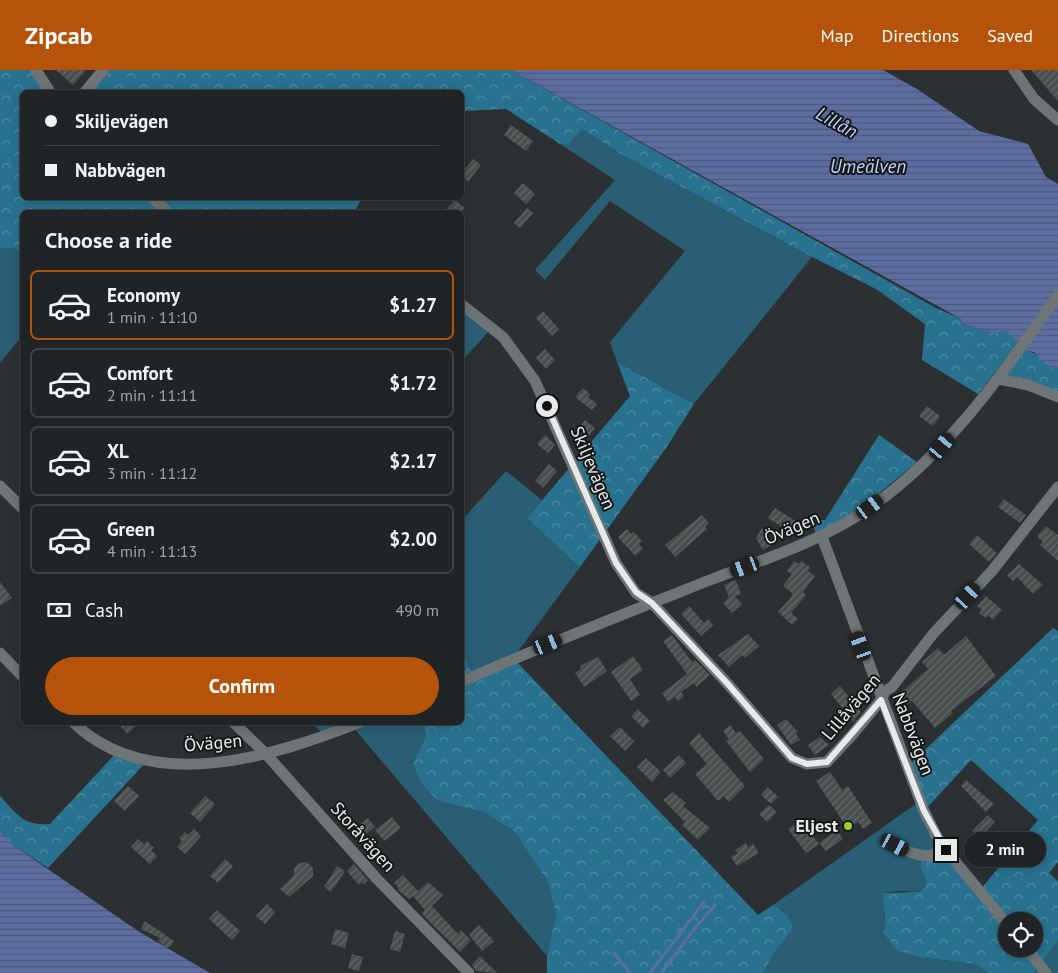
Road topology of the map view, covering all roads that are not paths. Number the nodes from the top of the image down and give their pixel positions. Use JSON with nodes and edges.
{"nodes":[{"id":1,"x":36,"y":70,"type":"edge"},
{"id":2,"x":103,"y":70,"type":"edge"},
{"id":3,"x":1014,"y":70,"type":"edge"},
{"id":4,"x":49,"y":90,"type":"edge"},
{"id":5,"x":86,"y":90,"type":"edge"},
{"id":6,"x":1058,"y":120,"type":"edge"},
{"id":7,"x":154,"y":200,"type":"edge"},
{"id":8,"x":166,"y":210,"type":"edge"},
{"id":9,"x":1058,"y":295,"type":"edge"},
{"id":10,"x":464,"y":306,"type":"edge"},
{"id":11,"x":998,"y":379,"type":"junction"},
{"id":12,"x":1058,"y":396,"type":"edge"},
{"id":13,"x":0,"y":486,"type":"edge"},
{"id":14,"x":1058,"y":487,"type":"edge"},
{"id":15,"x":20,"y":506,"type":"edge"},
{"id":16,"x":822,"y":538,"type":"junction"},
{"id":17,"x":652,"y":603,"type":"junction"},
{"id":18,"x":0,"y":653,"type":"edge"},
{"id":19,"x":20,"y":674,"type":"edge"},
{"id":20,"x":464,"y":681,"type":"edge"},
{"id":21,"x":881,"y":700,"type":"junction"},
{"id":22,"x":76,"y":725,"type":"edge"},
{"id":23,"x":236,"y":725,"type":"edge"},
{"id":24,"x":354,"y":725,"type":"edge"},
{"id":25,"x":266,"y":754,"type":"junction"},
{"id":26,"x":895,"y":845,"type":"dead end"},
{"id":27,"x":946,"y":850,"type":"junction"},
{"id":28,"x":998,"y":913,"type":"edge"},
{"id":29,"x":1033,"y":957,"type":"edge"},
{"id":30,"x":469,"y":973,"type":"edge"},
{"id":31,"x":1046,"y":973,"type":"edge"}],
"edges":[{"from":1,"to":4,"type":"street"},
{"from":2,"to":5,"type":"street"},
{"from":3,"to":6,"type":"street"},
{"from":7,"to":8,"type":"street"},
{"from":9,"to":11,"type":"street","name":"Övägen"},
{"from":10,"to":17,"type":"street","name":"Skiljevägen"},
{"from":11,"to":12,"type":"street"},
{"from":11,"to":16,"type":"street","name":"Övägen"},
{"from":13,"to":15,"type":"street"},
{"from":14,"to":21,"type":"street","name":"Lillåvägen"},
{"from":16,"to":17,"type":"street","name":"Övägen"},
{"from":16,"to":21,"type":"street","name":"Nabbvägen"},
{"from":17,"to":20,"type":"street","name":"Övägen"},
{"from":17,"to":21,"type":"street","name":"Lillåvägen"},
{"from":18,"to":19,"type":"street"},
{"from":21,"to":27,"type":"street","name":"Nabbvägen"},
{"from":22,"to":25,"type":"street","name":"Övägen"},
{"from":23,"to":25,"type":"street","name":"Storåvägen"},
{"from":24,"to":25,"type":"street","name":"Övägen"},
{"from":25,"to":30,"type":"street","name":"Storåvägen"},
{"from":26,"to":27,"type":"street"},
{"from":27,"to":28,"type":"street","name":"Nabbvägen"},
{"from":29,"to":31,"type":"street"}]}
